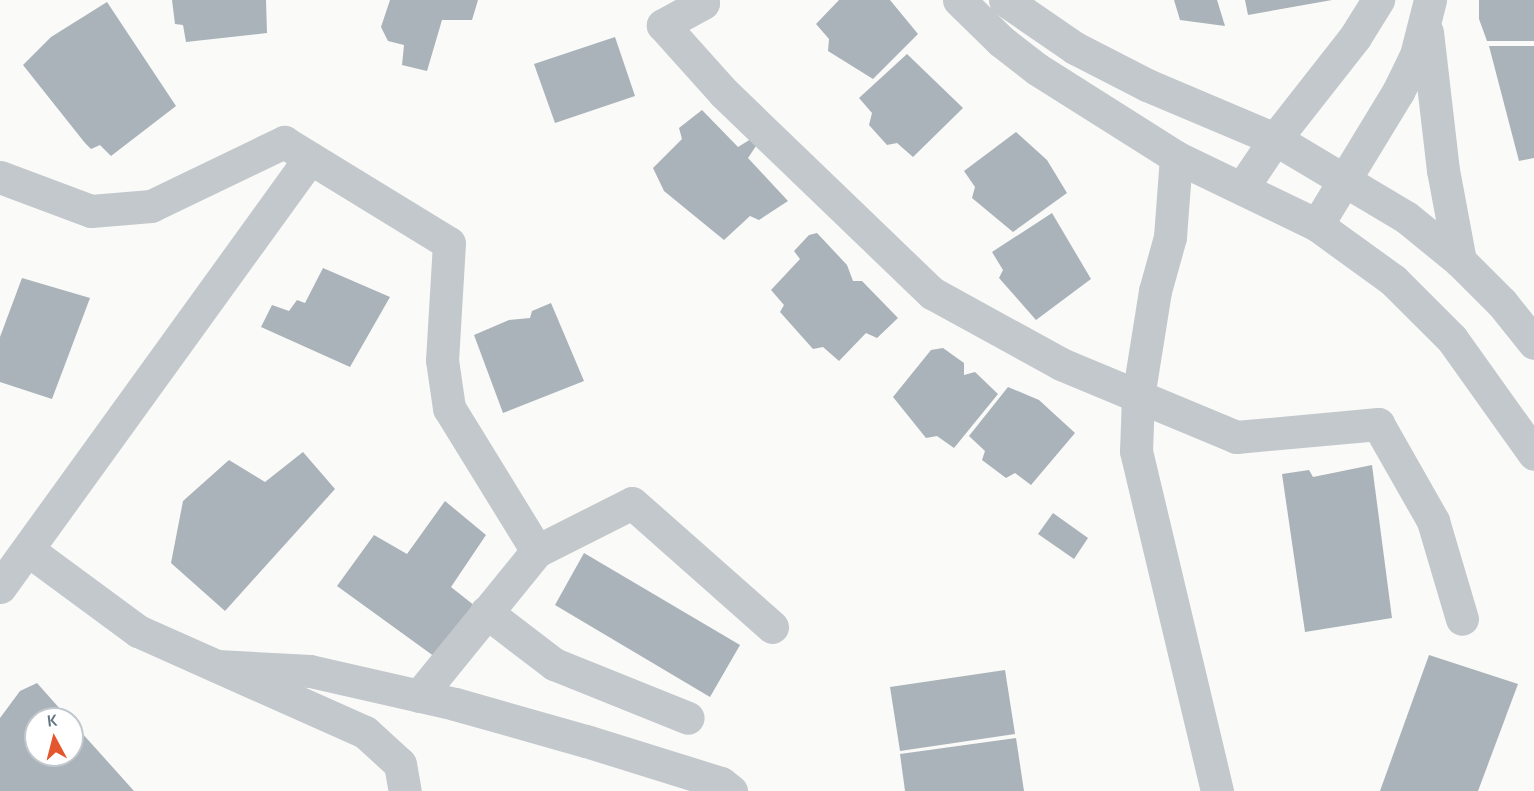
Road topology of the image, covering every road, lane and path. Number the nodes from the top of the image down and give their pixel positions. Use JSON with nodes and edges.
{"nodes":[{"id":1,"x":702,"y":0,"type":"edge"},
{"id":2,"x":959,"y":0,"type":"edge"},
{"id":3,"x":1005,"y":0,"type":"edge"},
{"id":4,"x":1378,"y":0,"type":"edge"},
{"id":5,"x":1428,"y":11,"type":"edge"},
{"id":6,"x":1275,"y":139,"type":"junction"},
{"id":7,"x":1176,"y":157,"type":"junction"},
{"id":8,"x":310,"y":158,"type":"junction"},
{"id":9,"x":0,"y":177,"type":"edge"},
{"id":10,"x":1343,"y":178,"type":"junction"},
{"id":11,"x":1242,"y":188,"type":"junction"},
{"id":12,"x":1317,"y":225,"type":"junction"},
{"id":13,"x":1460,"y":261,"type":"junction"},
{"id":14,"x":1534,"y":343,"type":"edge"},
{"id":15,"x":1138,"y":397,"type":"junction"},
{"id":16,"x":1533,"y":450,"type":"edge"},
{"id":17,"x":28,"y":550,"type":"junction"},
{"id":18,"x":537,"y":551,"type":"junction"},
{"id":19,"x":0,"y":587,"type":"edge"},
{"id":20,"x":486,"y":612,"type":"junction"},
{"id":21,"x":1462,"y":619,"type":"dead end"},
{"id":22,"x":772,"y":627,"type":"dead end"},
{"id":23,"x":217,"y":666,"type":"junction"},
{"id":24,"x":419,"y":696,"type":"junction"},
{"id":25,"x":688,"y":718,"type":"dead end"},
{"id":26,"x":405,"y":791,"type":"edge"},
{"id":27,"x":731,"y":791,"type":"edge"},
{"id":28,"x":1217,"y":791,"type":"edge"}],
"edges":[{"from":1,"to":15,"type":"street"},
{"from":2,"to":7,"type":"street"},
{"from":3,"to":6,"type":"street"},
{"from":4,"to":6,"type":"street"},
{"from":5,"to":10,"type":"street"},
{"from":5,"to":13,"type":"street"},
{"from":6,"to":10,"type":"street"},
{"from":6,"to":11,"type":"street"},
{"from":7,"to":11,"type":"street"},
{"from":7,"to":15,"type":"street"},
{"from":8,"to":9,"type":"street"},
{"from":8,"to":17,"type":"street"},
{"from":8,"to":18,"type":"street"},
{"from":10,"to":12,"type":"street"},
{"from":10,"to":13,"type":"street"},
{"from":11,"to":12,"type":"street"},
{"from":12,"to":16,"type":"street"},
{"from":13,"to":14,"type":"street"},
{"from":15,"to":21,"type":"street"},
{"from":15,"to":28,"type":"street"},
{"from":17,"to":19,"type":"street"},
{"from":17,"to":23,"type":"street"},
{"from":18,"to":20,"type":"street"},
{"from":18,"to":22,"type":"street"},
{"from":20,"to":24,"type":"street"},
{"from":20,"to":25,"type":"street"},
{"from":23,"to":24,"type":"street"},
{"from":23,"to":26,"type":"street"},
{"from":24,"to":27,"type":"street"}]}
